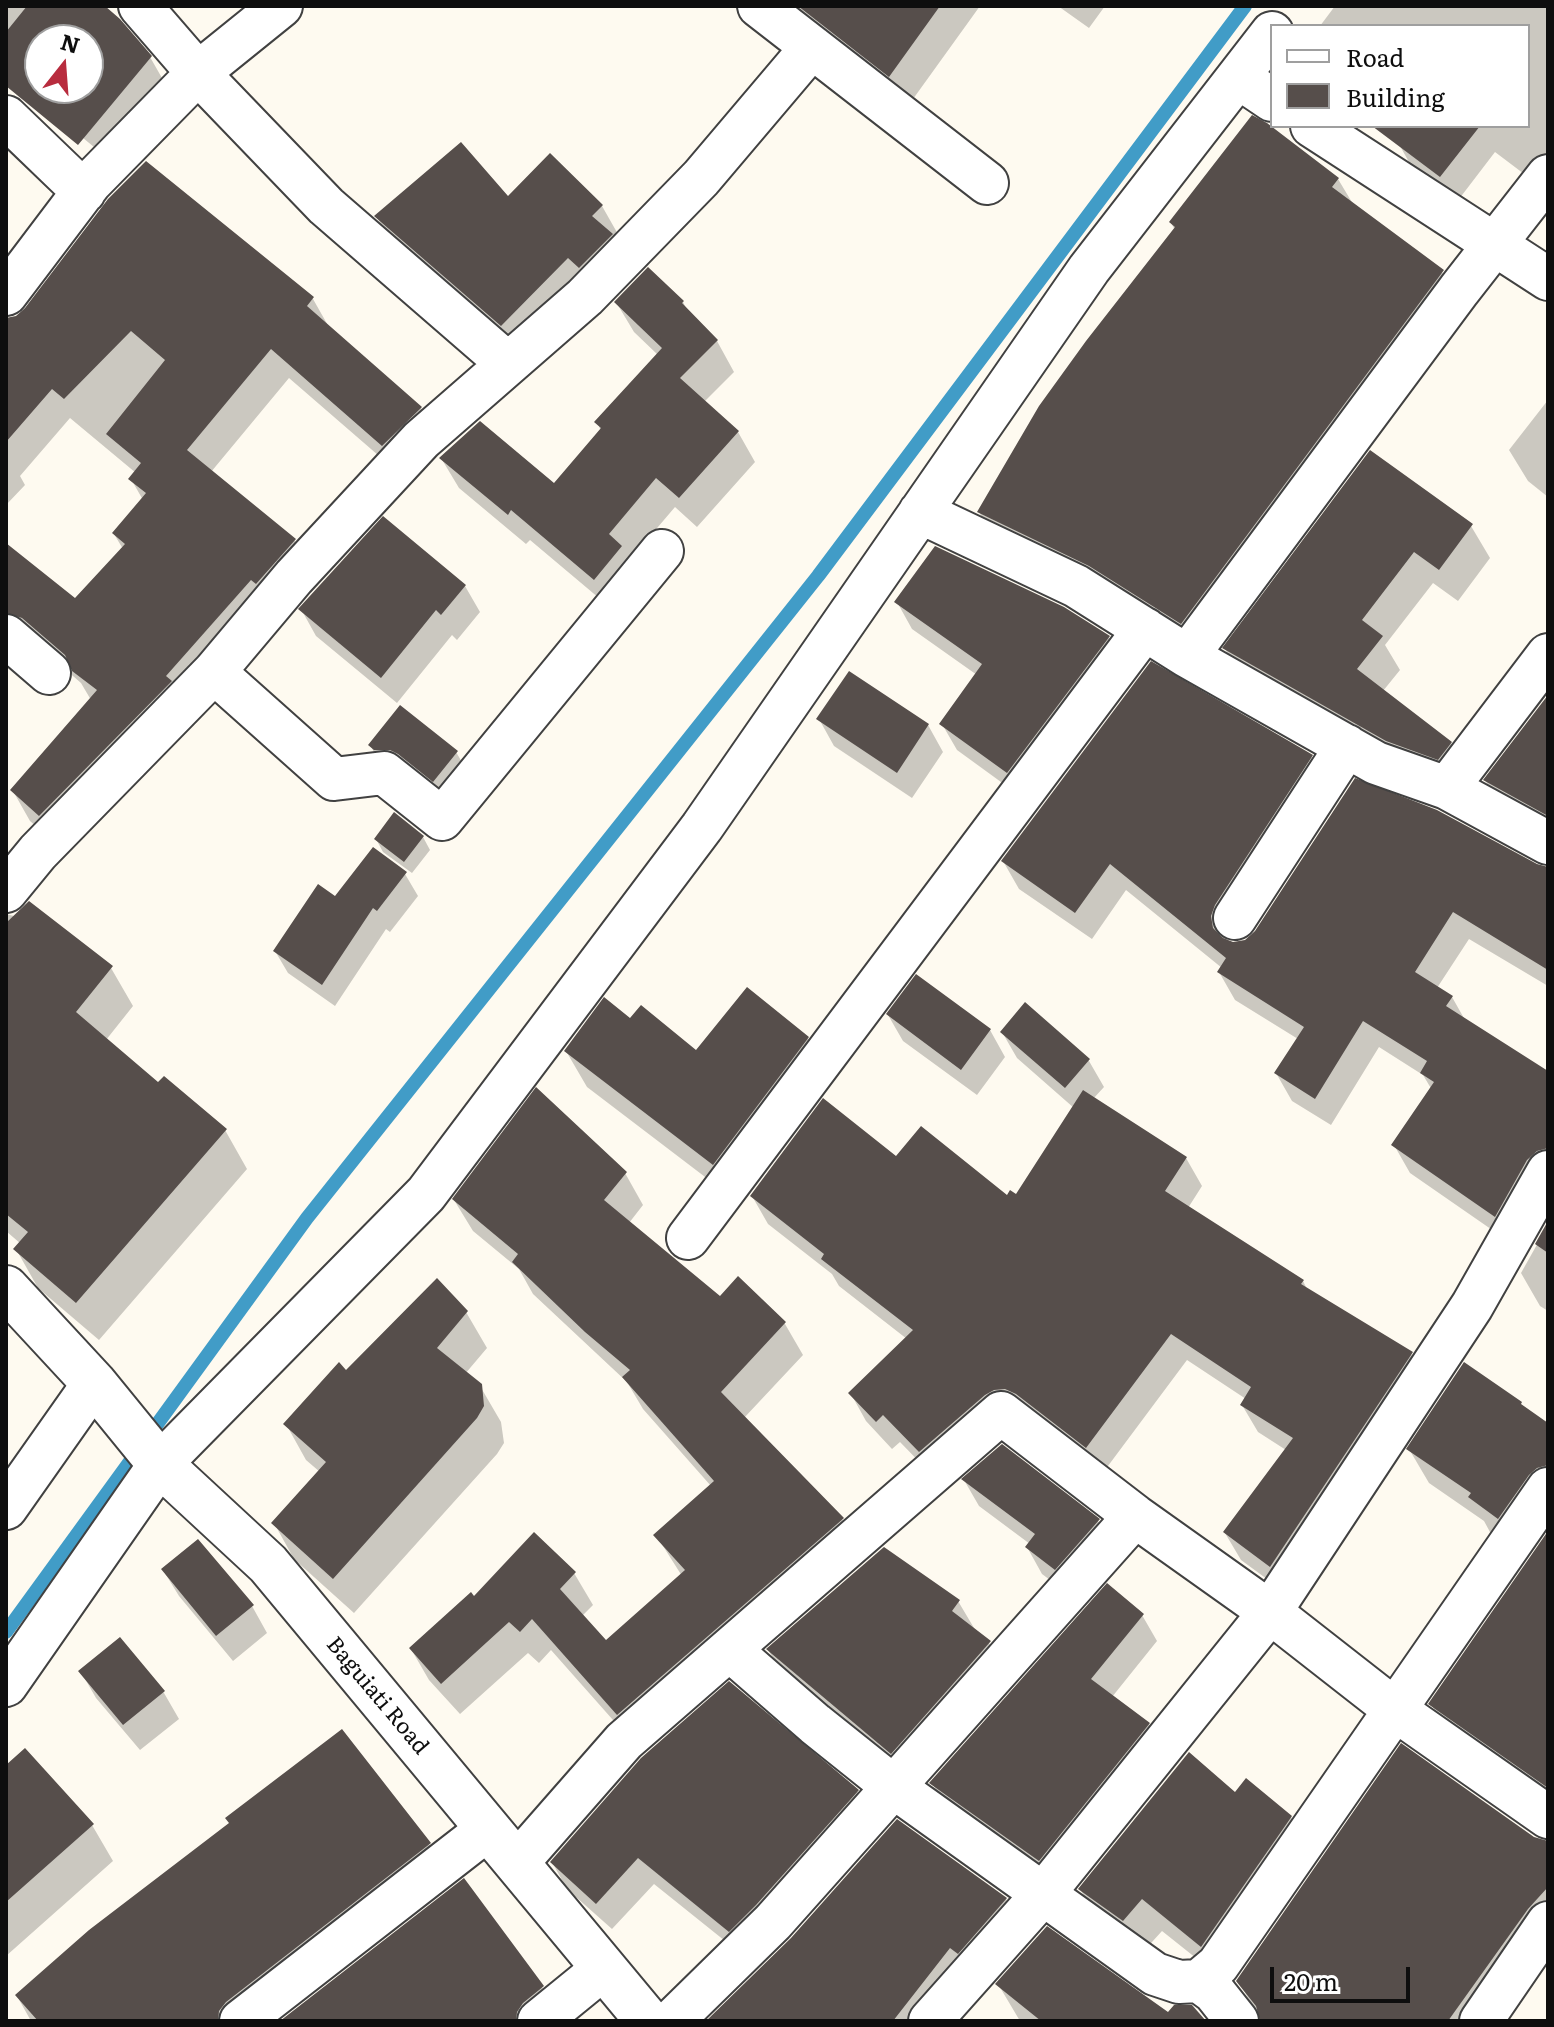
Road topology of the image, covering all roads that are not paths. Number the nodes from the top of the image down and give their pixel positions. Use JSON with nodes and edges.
{"nodes":[{"id":1,"x":140,"y":6,"type":"edge"},
{"id":2,"x":281,"y":6,"type":"edge"},
{"id":3,"x":759,"y":6,"type":"edge"},
{"id":4,"x":1293,"y":6,"type":"edge"},
{"id":5,"x":1279,"y":24,"type":"edge"},
{"id":6,"x":1270,"y":36,"type":"edge"},
{"id":7,"x":812,"y":47,"type":"junction"},
{"id":8,"x":198,"y":73,"type":"junction"},
{"id":9,"x":1238,"y":77,"type":"junction"},
{"id":10,"x":1270,"y":99,"type":"edge"},
{"id":11,"x":6,"y":117,"type":"edge"},
{"id":12,"x":1315,"y":128,"type":"edge"},
{"id":13,"x":1548,"y":176,"type":"edge"},
{"id":14,"x":987,"y":183,"type":"dead end"},
{"id":15,"x":84,"y":192,"type":"junction"},
{"id":16,"x":1494,"y":246,"type":"junction"},
{"id":17,"x":1548,"y":279,"type":"edge"},
{"id":18,"x":6,"y":294,"type":"edge"},
{"id":19,"x":507,"y":363,"type":"junction"},
{"id":20,"x":920,"y":512,"type":"junction"},
{"id":21,"x":662,"y":551,"type":"dead end"},
{"id":22,"x":1145,"y":629,"type":"junction"},
{"id":23,"x":6,"y":636,"type":"edge"},
{"id":24,"x":1548,"y":655,"type":"edge"},
{"id":25,"x":1187,"y":656,"type":"junction"},
{"id":26,"x":214,"y":672,"type":"junction"},
{"id":27,"x":49,"y":673,"type":"dead end"},
{"id":28,"x":1347,"y":746,"type":"junction"},
{"id":29,"x":1447,"y":788,"type":"junction"},
{"id":30,"x":1548,"y":843,"type":"edge"},
{"id":31,"x":6,"y":891,"type":"edge"},
{"id":32,"x":1235,"y":918,"type":"dead end"},
{"id":33,"x":1548,"y":1172,"type":"edge"},
{"id":34,"x":688,"y":1238,"type":"dead end"},
{"id":35,"x":6,"y":1288,"type":"edge"},
{"id":36,"x":94,"y":1383,"type":"junction"},
{"id":37,"x":160,"y":1464,"type":"junction"},
{"id":38,"x":1548,"y":1489,"type":"edge"},
{"id":39,"x":6,"y":1508,"type":"edge"},
{"id":40,"x":1135,"y":1516,"type":"junction"},
{"id":41,"x":1270,"y":1612,"type":"junction"},
{"id":42,"x":730,"y":1650,"type":"junction"},
{"id":43,"x":6,"y":1685,"type":"edge"},
{"id":44,"x":1394,"y":1709,"type":"junction"},
{"id":45,"x":895,"y":1788,"type":"junction"},
{"id":46,"x":1548,"y":1817,"type":"edge"},
{"id":47,"x":488,"y":1829,"type":"junction"},
{"id":48,"x":517,"y":1863,"type":"junction"},
{"id":49,"x":1044,"y":1893,"type":"junction"},
{"id":50,"x":1548,"y":1923,"type":"edge"},
{"id":51,"x":604,"y":1968,"type":"junction"},
{"id":52,"x":1199,"y":1981,"type":"junction"},
{"id":53,"x":241,"y":2021,"type":"edge"},
{"id":54,"x":539,"y":2021,"type":"edge"},
{"id":55,"x":648,"y":2021,"type":"edge"},
{"id":56,"x":672,"y":2021,"type":"edge"},
{"id":57,"x":930,"y":2021,"type":"edge"},
{"id":58,"x":1237,"y":2021,"type":"edge"},
{"id":59,"x":1481,"y":2021,"type":"edge"}],
"edges":[{"from":1,"to":8,"type":"street"},
{"from":2,"to":8,"type":"street"},
{"from":3,"to":7,"type":"street"},
{"from":4,"to":5,"type":"street"},
{"from":6,"to":9,"type":"street"},
{"from":7,"to":14,"type":"street"},
{"from":7,"to":19,"type":"street"},
{"from":8,"to":15,"type":"street"},
{"from":8,"to":19,"type":"street"},
{"from":9,"to":10,"type":"street"},
{"from":9,"to":20,"type":"street"},
{"from":11,"to":15,"type":"street"},
{"from":12,"to":16,"type":"street"},
{"from":13,"to":16,"type":"street"},
{"from":15,"to":18,"type":"street"},
{"from":16,"to":17,"type":"street"},
{"from":16,"to":25,"type":"street"},
{"from":19,"to":26,"type":"street"},
{"from":20,"to":22,"type":"street"},
{"from":20,"to":37,"type":"street"},
{"from":21,"to":26,"type":"street"},
{"from":22,"to":25,"type":"street"},
{"from":22,"to":34,"type":"street"},
{"from":23,"to":27,"type":"street"},
{"from":24,"to":29,"type":"street"},
{"from":25,"to":28,"type":"street"},
{"from":26,"to":31,"type":"street"},
{"from":28,"to":29,"type":"street"},
{"from":28,"to":32,"type":"street"},
{"from":29,"to":30,"type":"street"},
{"from":33,"to":41,"type":"street"},
{"from":35,"to":36,"type":"street","name":"Baguiati Road"},
{"from":36,"to":37,"type":"street","name":"Baguiati Road"},
{"from":36,"to":39,"type":"street"},
{"from":37,"to":43,"type":"street"},
{"from":37,"to":47,"type":"street","name":"Baguiati Road"},
{"from":38,"to":44,"type":"street"},
{"from":40,"to":41,"type":"street"},
{"from":40,"to":42,"type":"street"},
{"from":40,"to":45,"type":"street"},
{"from":41,"to":44,"type":"street"},
{"from":41,"to":49,"type":"street"},
{"from":42,"to":45,"type":"street"},
{"from":42,"to":48,"type":"street"},
{"from":44,"to":46,"type":"street"},
{"from":44,"to":52,"type":"street"},
{"from":45,"to":49,"type":"street"},
{"from":45,"to":56,"type":"street"},
{"from":47,"to":48,"type":"street","name":"Baguiati Road"},
{"from":47,"to":53,"type":"street"},
{"from":48,"to":51,"type":"street","name":"Baguiati Road"},
{"from":49,"to":52,"type":"street"},
{"from":49,"to":57,"type":"street"},
{"from":50,"to":59,"type":"street"},
{"from":51,"to":54,"type":"street"},
{"from":51,"to":55,"type":"street","name":"Baguiati Road"},
{"from":52,"to":58,"type":"street"}]}
